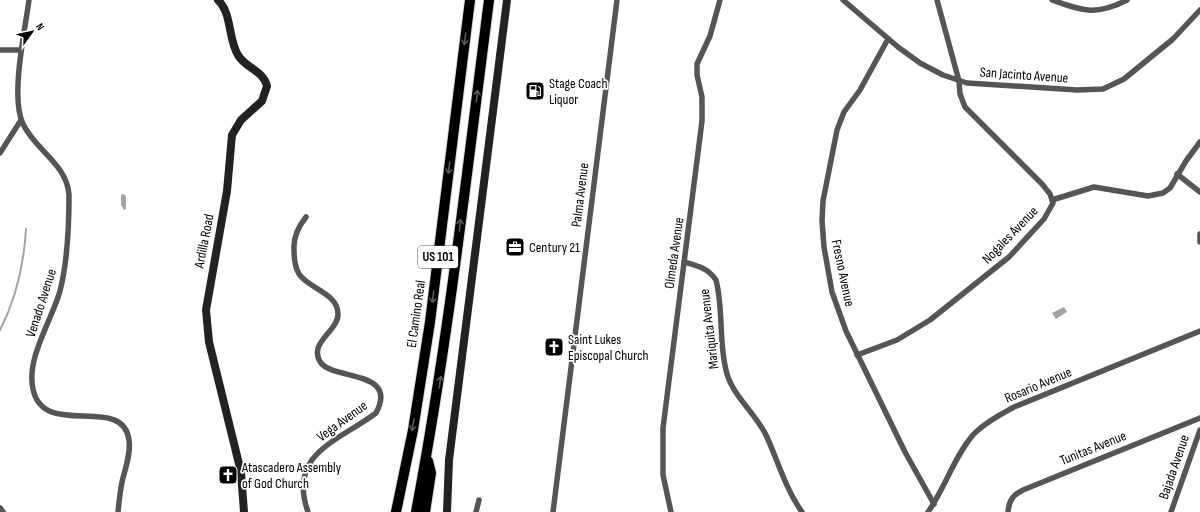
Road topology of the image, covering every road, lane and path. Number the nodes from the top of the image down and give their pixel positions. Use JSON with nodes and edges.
{"nodes":[{"id":1,"x":29,"y":0,"type":"edge"},
{"id":2,"x":218,"y":0,"type":"edge"},
{"id":3,"x":470,"y":0,"type":"edge"},
{"id":4,"x":489,"y":0,"type":"edge"},
{"id":5,"x":507,"y":0,"type":"edge"},
{"id":6,"x":618,"y":0,"type":"edge"},
{"id":7,"x":720,"y":0,"type":"edge"},
{"id":8,"x":843,"y":0,"type":"edge"},
{"id":9,"x":937,"y":0,"type":"edge"},
{"id":10,"x":1052,"y":0,"type":"edge"},
{"id":11,"x":1127,"y":0,"type":"edge"},
{"id":12,"x":1200,"y":10,"type":"edge"},
{"id":13,"x":888,"y":39,"type":"junction"},
{"id":14,"x":0,"y":50,"type":"edge"},
{"id":15,"x":22,"y":50,"type":"junction"},
{"id":16,"x":959,"y":82,"type":"junction"},
{"id":17,"x":21,"y":120,"type":"junction"},
{"id":18,"x":1200,"y":142,"type":"edge"},
{"id":19,"x":0,"y":153,"type":"edge"},
{"id":20,"x":1177,"y":174,"type":"junction"},
{"id":21,"x":1200,"y":192,"type":"edge"},
{"id":22,"x":1052,"y":200,"type":"junction"},
{"id":23,"x":306,"y":217,"type":"dead end"},
{"id":24,"x":1200,"y":234,"type":"edge"},
{"id":25,"x":1200,"y":242,"type":"edge"},
{"id":26,"x":684,"y":262,"type":"junction"},
{"id":27,"x":1200,"y":331,"type":"edge"},
{"id":28,"x":857,"y":355,"type":"junction"},
{"id":29,"x":1200,"y":418,"type":"edge"},
{"id":30,"x":1200,"y":430,"type":"edge"},
{"id":31,"x":427,"y":453,"type":"junction"},
{"id":32,"x":479,"y":500,"type":"dead end"},
{"id":33,"x":934,"y":504,"type":"junction"},
{"id":34,"x":0,"y":508,"type":"edge"},
{"id":35,"x":3,"y":512,"type":"edge"},
{"id":36,"x":118,"y":512,"type":"edge"},
{"id":37,"x":244,"y":512,"type":"edge"},
{"id":38,"x":308,"y":512,"type":"edge"},
{"id":39,"x":396,"y":512,"type":"edge"},
{"id":40,"x":416,"y":512,"type":"edge"},
{"id":41,"x":426,"y":512,"type":"edge"},
{"id":42,"x":447,"y":512,"type":"edge"},
{"id":43,"x":476,"y":512,"type":"edge"},
{"id":44,"x":553,"y":512,"type":"edge"},
{"id":45,"x":671,"y":512,"type":"edge"},
{"id":46,"x":802,"y":512,"type":"edge"},
{"id":47,"x":928,"y":512,"type":"edge"},
{"id":48,"x":1008,"y":512,"type":"edge"},
{"id":49,"x":1171,"y":512,"type":"edge"}],
"edges":[{"from":1,"to":15,"type":"street","name":"Venado Avenue"},
{"from":2,"to":37,"type":"street","name":"Ardilla Road"},
{"from":3,"to":39,"type":"highway","name":"El Camino Real","number":"US 101","one_way":true},
{"from":31,"to":4,"type":"highway","number":"US 101","one_way":true},
{"from":5,"to":42,"type":"street"},
{"from":6,"to":44,"type":"street","name":"Palma Avenue"},
{"from":7,"to":26,"type":"street","name":"Olmeda Avenue"},
{"from":8,"to":13,"type":"street","name":"San Jacinto Avenue"},
{"from":9,"to":16,"type":"street","name":"Nogales Avenue"},
{"from":10,"to":11,"type":"street"},
{"from":12,"to":16,"type":"street","name":"San Jacinto Avenue"},
{"from":13,"to":16,"type":"street","name":"San Jacinto Avenue"},
{"from":13,"to":28,"type":"street","name":"Fresno Avenue"},
{"from":14,"to":15,"type":"street"},
{"from":15,"to":17,"type":"street","name":"Venado Avenue"},
{"from":16,"to":22,"type":"street","name":"Nogales Avenue"},
{"from":17,"to":19,"type":"street"},
{"from":17,"to":36,"type":"street","name":"Venado Avenue"},
{"from":18,"to":20,"type":"street"},
{"from":20,"to":21,"type":"street"},
{"from":20,"to":22,"type":"street"},
{"from":22,"to":28,"type":"street","name":"Nogales Avenue"},
{"from":23,"to":38,"type":"street","name":"Vega Avenue"},
{"from":24,"to":25,"type":"street"},
{"from":26,"to":45,"type":"street","name":"Olmeda Avenue"},
{"from":26,"to":46,"type":"street","name":"Mariquita Avenue"},
{"from":27,"to":33,"type":"street","name":"Rosario Avenue"},
{"from":28,"to":33,"type":"street","name":"Fresno Avenue"},
{"from":29,"to":48,"type":"street","name":"Tunitas Avenue"},
{"from":30,"to":49,"type":"street","name":"Bajada Avenue"},
{"from":31,"to":40,"type":"highway","number":"US 101"},
{"from":31,"to":41,"type":"highway"},
{"from":32,"to":43,"type":"street"},
{"from":33,"to":47,"type":"street","name":"Rosario Avenue"},
{"from":34,"to":35,"type":"street"}]}
